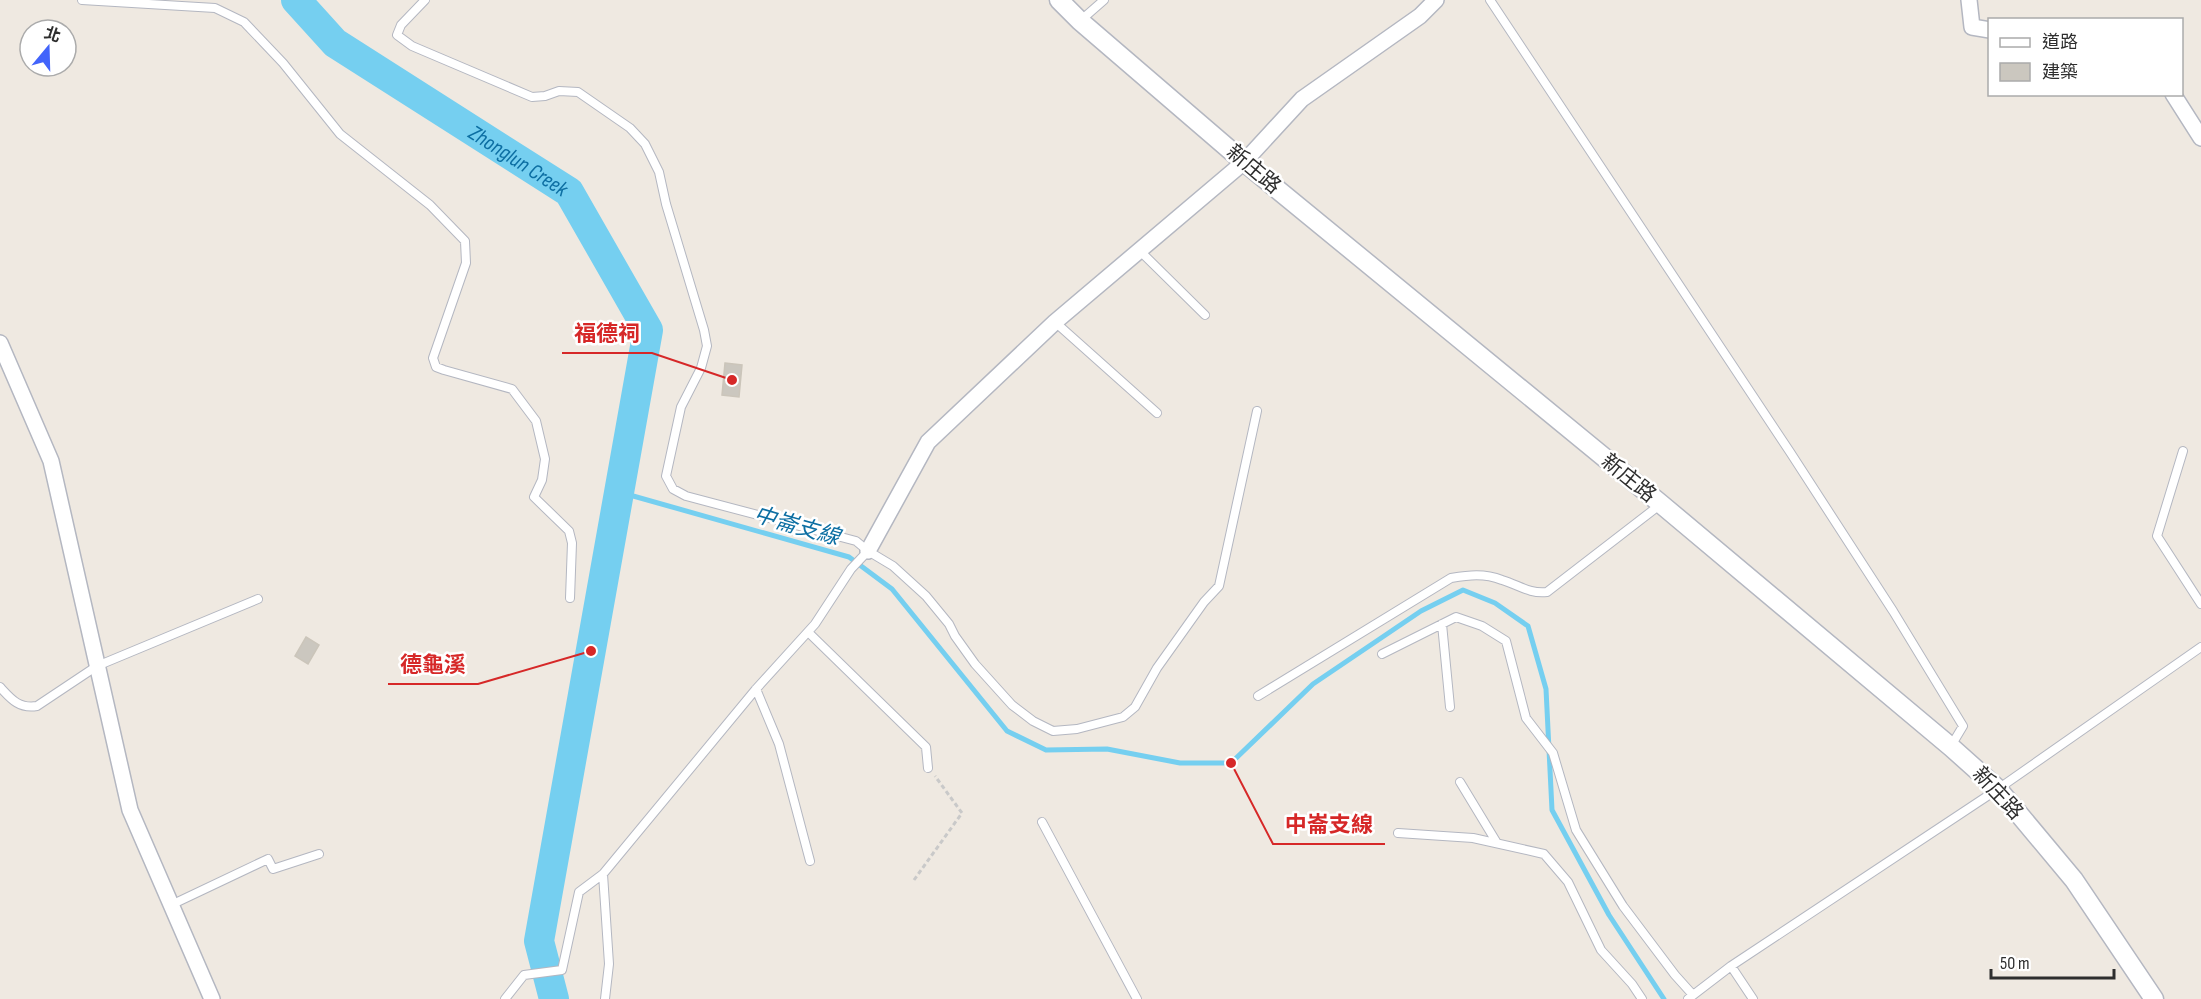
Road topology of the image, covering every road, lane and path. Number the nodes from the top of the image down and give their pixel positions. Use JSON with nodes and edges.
{"nodes":[{"id":1,"x":82,"y":0,"type":"edge"},
{"id":2,"x":425,"y":0,"type":"edge"},
{"id":3,"x":1059,"y":0,"type":"edge"},
{"id":4,"x":1104,"y":0,"type":"edge"},
{"id":5,"x":1436,"y":0,"type":"edge"},
{"id":6,"x":1490,"y":0,"type":"edge"},
{"id":7,"x":1969,"y":0,"type":"edge"},
{"id":8,"x":1080,"y":21,"type":"junction"},
{"id":9,"x":1988,"y":30,"type":"edge"},
{"id":10,"x":2174,"y":96,"type":"edge"},
{"id":11,"x":2201,"y":138,"type":"edge"},
{"id":12,"x":1244,"y":162,"type":"junction"},
{"id":13,"x":1139,"y":250,"type":"junction"},
{"id":14,"x":1204,"y":315,"type":"dead end"},
{"id":15,"x":1055,"y":322,"type":"junction"},
{"id":16,"x":0,"y":343,"type":"edge"},
{"id":17,"x":1257,"y":411,"type":"dead end"},
{"id":18,"x":1157,"y":413,"type":"dead end"},
{"id":19,"x":2183,"y":451,"type":"dead end"},
{"id":20,"x":1661,"y":504,"type":"junction"},
{"id":21,"x":868,"y":551,"type":"junction"},
{"id":22,"x":570,"y":598,"type":"dead end"},
{"id":23,"x":258,"y":599,"type":"dead end"},
{"id":24,"x":2201,"y":604,"type":"edge"},
{"id":25,"x":1442,"y":624,"type":"junction"},
{"id":26,"x":808,"y":632,"type":"junction"},
{"id":27,"x":2201,"y":647,"type":"edge"},
{"id":28,"x":1382,"y":654,"type":"dead end"},
{"id":29,"x":97,"y":666,"type":"junction"},
{"id":30,"x":0,"y":687,"type":"edge"},
{"id":31,"x":756,"y":689,"type":"junction"},
{"id":32,"x":1257,"y":696,"type":"dead end"},
{"id":33,"x":1450,"y":707,"type":"dead end"},
{"id":34,"x":1951,"y":747,"type":"junction"},
{"id":35,"x":928,"y":768,"type":"joint"},
{"id":36,"x":1460,"y":782,"type":"dead end"},
{"id":37,"x":1998,"y":789,"type":"junction"},
{"id":38,"x":1042,"y":822,"type":"dead end"},
{"id":39,"x":1398,"y":833,"type":"dead end"},
{"id":40,"x":1497,"y":843,"type":"junction"},
{"id":41,"x":319,"y":854,"type":"dead end"},
{"id":42,"x":810,"y":861,"type":"dead end"},
{"id":43,"x":603,"y":874,"type":"junction"},
{"id":44,"x":914,"y":880,"type":"dead end"},
{"id":45,"x":171,"y":904,"type":"junction"},
{"id":46,"x":1731,"y":966,"type":"junction"},
{"id":47,"x":1690,"y":997,"type":"edge"},
{"id":48,"x":212,"y":999,"type":"edge"},
{"id":49,"x":505,"y":999,"type":"edge"},
{"id":50,"x":605,"y":999,"type":"edge"},
{"id":51,"x":1137,"y":999,"type":"edge"},
{"id":52,"x":1641,"y":999,"type":"edge"},
{"id":53,"x":1753,"y":999,"type":"edge"},
{"id":54,"x":2154,"y":999,"type":"edge"}],
"edges":[{"from":1,"to":22,"type":"lane"},
{"from":2,"to":21,"type":"lane"},
{"from":3,"to":8,"type":"street","name":"新庄路"},
{"from":4,"to":8,"type":"lane"},
{"from":5,"to":12,"type":"street"},
{"from":6,"to":34,"type":"lane"},
{"from":7,"to":9,"type":"street"},
{"from":8,"to":12,"type":"street","name":"新庄路"},
{"from":10,"to":11,"type":"street"},
{"from":12,"to":13,"type":"street"},
{"from":12,"to":20,"type":"street","name":"新庄路"},
{"from":13,"to":14,"type":"lane"},
{"from":13,"to":15,"type":"street"},
{"from":15,"to":18,"type":"lane"},
{"from":15,"to":21,"type":"street"},
{"from":16,"to":29,"type":"street"},
{"from":17,"to":21,"type":"lane"},
{"from":19,"to":24,"type":"lane"},
{"from":20,"to":32,"type":"lane"},
{"from":20,"to":34,"type":"street","name":"新庄路"},
{"from":21,"to":26,"type":"lane"},
{"from":23,"to":29,"type":"lane"},
{"from":25,"to":28,"type":"lane"},
{"from":25,"to":33,"type":"lane"},
{"from":25,"to":47,"type":"lane"},
{"from":26,"to":31,"type":"lane"},
{"from":26,"to":35,"type":"lane"},
{"from":27,"to":37,"type":"lane"},
{"from":29,"to":30,"type":"lane"},
{"from":29,"to":45,"type":"street"},
{"from":31,"to":42,"type":"lane"},
{"from":31,"to":43,"type":"lane"},
{"from":34,"to":37,"type":"street","name":"新庄路"},
{"from":35,"to":44,"type":"path"},
{"from":36,"to":40,"type":"lane"},
{"from":37,"to":46,"type":"lane"},
{"from":37,"to":54,"type":"street","name":"新庄路"},
{"from":38,"to":51,"type":"lane"},
{"from":39,"to":40,"type":"lane"},
{"from":40,"to":52,"type":"lane"},
{"from":41,"to":45,"type":"lane"},
{"from":43,"to":49,"type":"lane"},
{"from":43,"to":50,"type":"lane"},
{"from":45,"to":48,"type":"street"},
{"from":46,"to":47,"type":"lane"},
{"from":46,"to":53,"type":"lane"}]}
